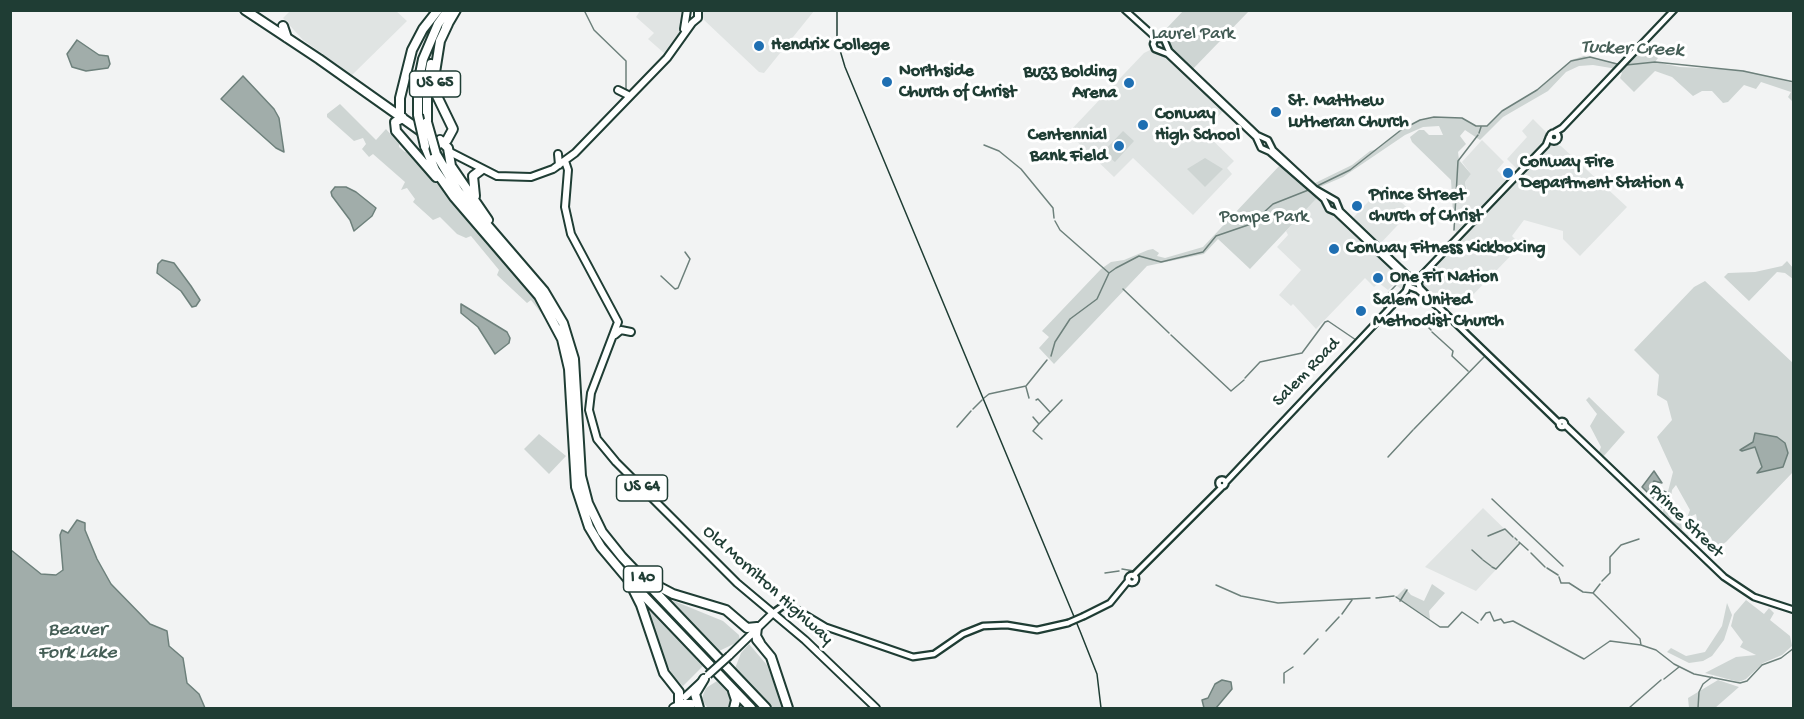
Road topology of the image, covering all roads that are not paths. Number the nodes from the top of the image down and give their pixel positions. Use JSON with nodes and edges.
{"nodes":[{"id":1,"x":245,"y":10,"type":"edge"},
{"id":2,"x":438,"y":10,"type":"edge"},
{"id":3,"x":448,"y":10,"type":"edge"},
{"id":4,"x":456,"y":10,"type":"edge"},
{"id":5,"x":687,"y":10,"type":"edge"},
{"id":6,"x":1674,"y":10,"type":"edge"},
{"id":7,"x":698,"y":11,"type":"edge"},
{"id":8,"x":1125,"y":11,"type":"edge"},
{"id":9,"x":690,"y":20,"type":"junction"},
{"id":10,"x":448,"y":24,"type":"junction"},
{"id":11,"x":274,"y":30,"type":"junction"},
{"id":12,"x":287,"y":38,"type":"junction"},
{"id":13,"x":1155,"y":39,"type":"junction"},
{"id":14,"x":1166,"y":45,"type":"junction"},
{"id":15,"x":1162,"y":50,"type":"junction"},
{"id":16,"x":1192,"y":75,"type":"junction"},
{"id":17,"x":618,"y":90,"type":"dead end"},
{"id":18,"x":1212,"y":96,"type":"junction"},
{"id":19,"x":400,"y":98,"type":"junction"},
{"id":20,"x":627,"y":98,"type":"junction"},
{"id":21,"x":376,"y":99,"type":"junction"},
{"id":22,"x":1224,"y":103,"type":"junction"},
{"id":23,"x":386,"y":104,"type":"junction"},
{"id":24,"x":1231,"y":114,"type":"junction"},
{"id":25,"x":396,"y":117,"type":"junction"},
{"id":26,"x":1247,"y":125,"type":"junction"},
{"id":27,"x":1264,"y":139,"type":"junction"},
{"id":28,"x":1553,"y":140,"type":"junction"},
{"id":29,"x":1259,"y":143,"type":"junction"},
{"id":30,"x":446,"y":144,"type":"junction"},
{"id":31,"x":1270,"y":144,"type":"junction"},
{"id":32,"x":1546,"y":145,"type":"junction"},
{"id":33,"x":1265,"y":149,"type":"junction"},
{"id":34,"x":558,"y":154,"type":"dead end"},
{"id":35,"x":574,"y":154,"type":"junction"},
{"id":36,"x":565,"y":161,"type":"junction"},
{"id":37,"x":476,"y":166,"type":"junction"},
{"id":38,"x":556,"y":168,"type":"junction"},
{"id":39,"x":568,"y":174,"type":"junction"},
{"id":40,"x":1311,"y":188,"type":"junction"},
{"id":41,"x":454,"y":197,"type":"junction"},
{"id":42,"x":1329,"y":202,"type":"junction"},
{"id":43,"x":477,"y":203,"type":"junction"},
{"id":44,"x":1337,"y":206,"type":"junction"},
{"id":45,"x":1333,"y":210,"type":"junction"},
{"id":46,"x":1349,"y":226,"type":"junction"},
{"id":47,"x":1358,"y":228,"type":"junction"},
{"id":48,"x":1365,"y":240,"type":"junction"},
{"id":49,"x":1377,"y":246,"type":"junction"},
{"id":50,"x":515,"y":258,"type":"junction"},
{"id":51,"x":1390,"y":263,"type":"junction"},
{"id":52,"x":1400,"y":268,"type":"junction"},
{"id":53,"x":1413,"y":283,"type":"junction"},
{"id":54,"x":599,"y":288,"type":"junction"},
{"id":55,"x":623,"y":311,"type":"dead end"},
{"id":56,"x":1444,"y":311,"type":"junction"},
{"id":57,"x":612,"y":312,"type":"junction"},
{"id":58,"x":631,"y":332,"type":"dead end"},
{"id":59,"x":609,"y":346,"type":"junction"},
{"id":60,"x":574,"y":401,"type":"junction"},
{"id":61,"x":574,"y":420,"type":"junction"},
{"id":62,"x":1214,"y":481,"type":"dead end"},
{"id":63,"x":1222,"y":483,"type":"junction"},
{"id":64,"x":1233,"y":486,"type":"dead end"},
{"id":65,"x":622,"y":557,"type":"junction"},
{"id":66,"x":627,"y":578,"type":"junction"},
{"id":67,"x":763,"y":604,"type":"junction"},
{"id":68,"x":780,"y":607,"type":"junction"},
{"id":69,"x":1794,"y":610,"type":"edge"},
{"id":70,"x":773,"y":613,"type":"junction"},
{"id":71,"x":781,"y":620,"type":"junction"},
{"id":72,"x":765,"y":621,"type":"junction"},
{"id":73,"x":745,"y":626,"type":"junction"},
{"id":74,"x":758,"y":627,"type":"junction"},
{"id":75,"x":751,"y":633,"type":"junction"},
{"id":76,"x":760,"y":643,"type":"junction"},
{"id":77,"x":706,"y":677,"type":"junction"},
{"id":78,"x":731,"y":687,"type":"junction"},
{"id":79,"x":678,"y":704,"type":"edge"},
{"id":80,"x":695,"y":707,"type":"edge"},
{"id":81,"x":734,"y":708,"type":"edge"},
{"id":82,"x":751,"y":708,"type":"edge"},
{"id":83,"x":766,"y":708,"type":"edge"},
{"id":84,"x":788,"y":708,"type":"edge"},
{"id":85,"x":876,"y":708,"type":"edge"}],
"edges":[{"from":1,"to":11,"type":"highway"},
{"from":2,"to":19,"type":"highway","number":"US 65"},
{"from":3,"to":41,"type":"highway","number":"I 40","bridge":true},
{"from":4,"to":10,"type":"highway","number":"I 40"},
{"from":5,"to":9,"type":"main road"},
{"from":6,"to":28,"type":"main road"},
{"from":7,"to":9,"type":"main road"},
{"from":8,"to":13,"type":"main road"},
{"from":9,"to":20,"type":"main road","number":"US 64"},
{"from":10,"to":30,"type":"highway","number":"US 65"},
{"from":10,"to":50,"type":"highway","number":"I 40","bridge":true},
{"from":11,"to":12,"type":"highway"},
{"from":11,"to":12,"type":"highway"},
{"from":12,"to":21,"type":"highway","number":"US 65"},
{"from":13,"to":14,"type":"main road"},
{"from":13,"to":15,"type":"main road"},
{"from":14,"to":15,"type":"main road"},
{"from":14,"to":16,"type":"main road"},
{"from":15,"to":16,"type":"main road"},
{"from":16,"to":18,"type":"main road"},
{"from":16,"to":22,"type":"main road"},
{"from":17,"to":20,"type":"main road"},
{"from":18,"to":22,"type":"main road"},
{"from":18,"to":24,"type":"main road"},
{"from":19,"to":23,"type":"highway","number":"US 65"},
{"from":19,"to":25,"type":"highway"},
{"from":20,"to":35,"type":"main road","number":"US 64"},
{"from":21,"to":23,"type":"highway","number":"US 65"},
{"from":21,"to":25,"type":"highway","number":"US 65"},
{"from":22,"to":26,"type":"main road"},
{"from":23,"to":25,"type":"highway"},
{"from":24,"to":26,"type":"main road"},
{"from":24,"to":29,"type":"main road"},
{"from":25,"to":30,"type":"highway","number":"US 65"},
{"from":25,"to":30,"type":"highway"},
{"from":25,"to":41,"type":"highway"},
{"from":26,"to":27,"type":"main road"},
{"from":27,"to":29,"type":"main road"},
{"from":27,"to":31,"type":"main road"},
{"from":28,"to":32,"type":"main road","name":"Salem Road"},
{"from":28,"to":32,"type":"main road"},
{"from":29,"to":33,"type":"main road"},
{"from":30,"to":37,"type":"main road"},
{"from":30,"to":43,"type":"highway"},
{"from":31,"to":33,"type":"main road"},
{"from":31,"to":40,"type":"main road"},
{"from":32,"to":53,"type":"main road","name":"Salem Road"},
{"from":33,"to":40,"type":"main road"},
{"from":34,"to":38,"type":"main road"},
{"from":35,"to":36,"type":"main road","number":"US 64"},
{"from":35,"to":39,"type":"main road","number":"US 64"},
{"from":36,"to":38,"type":"main road"},
{"from":36,"to":39,"type":"main road","name":"Old Morrilton Highway","number":"US 64"},
{"from":37,"to":38,"type":"main road"},
{"from":37,"to":43,"type":"highway"},
{"from":38,"to":39,"type":"main road"},
{"from":39,"to":54,"type":"main road","name":"Old Morrilton Highway","number":"US 64"},
{"from":40,"to":42,"type":"main road"},
{"from":41,"to":60,"type":"highway","number":"I 40"},
{"from":42,"to":44,"type":"main road","name":"Prince Street"},
{"from":42,"to":45,"type":"main road","name":"Prince Street"},
{"from":43,"to":50,"type":"highway"},
{"from":44,"to":45,"type":"main road"},
{"from":44,"to":47,"type":"main road","name":"Prince Street"},
{"from":45,"to":46,"type":"main road","name":"Prince Street"},
{"from":46,"to":47,"type":"main road"},
{"from":46,"to":48,"type":"main road","name":"Prince Street"},
{"from":47,"to":49,"type":"main road","name":"Prince Street"},
{"from":48,"to":49,"type":"main road"},
{"from":48,"to":51,"type":"main road","name":"Prince Street"},
{"from":49,"to":52,"type":"main road","name":"Prince Street"},
{"from":50,"to":60,"type":"highway","number":"I 40"},
{"from":51,"to":52,"type":"main road"},
{"from":51,"to":53,"type":"main road","name":"Prince Street"},
{"from":52,"to":53,"type":"main road","name":"Prince Street"},
{"from":53,"to":56,"type":"main road","name":"Prince Street"},
{"from":53,"to":56,"type":"main road","name":"Prince Street"},
{"from":53,"to":63,"type":"main road","name":"Salem Road"},
{"from":54,"to":57,"type":"main road","name":"Old Morrilton Highway","number":"US 64"},
{"from":54,"to":59,"type":"main road"},
{"from":55,"to":57,"type":"main road"},
{"from":56,"to":69,"type":"main road","name":"Prince Street"},
{"from":57,"to":59,"type":"main road","name":"Old Morrilton Highway","number":"US 64"},
{"from":58,"to":59,"type":"main road"},
{"from":59,"to":67,"type":"main road","name":"Old Morrilton Highway","number":"US 64"},
{"from":60,"to":61,"type":"highway","number":"I 40"},
{"from":61,"to":65,"type":"highway","number":"I 40"},
{"from":61,"to":66,"type":"highway","number":"I 40"},
{"from":62,"to":63,"type":"main road"},
{"from":63,"to":64,"type":"main road"},
{"from":63,"to":68,"type":"main road","name":"Salem Road","bridge":true},
{"from":65,"to":73,"type":"highway"},
{"from":65,"to":83,"type":"highway","number":"I 40"},
{"from":66,"to":78,"type":"highway","number":"I 40"},
{"from":66,"to":79,"type":"highway"},
{"from":67,"to":68,"type":"main road"},
{"from":67,"to":70,"type":"main road","name":"Old Morrilton Highway","number":"US 64"},
{"from":67,"to":72,"type":"main road"},
{"from":68,"to":70,"type":"main road"},
{"from":68,"to":71,"type":"main road"},
{"from":70,"to":71,"type":"main road","name":"Old Morrilton Highway","number":"US 64"},
{"from":70,"to":72,"type":"main road"},
{"from":71,"to":72,"type":"main road"},
{"from":71,"to":85,"type":"main road","name":"Old Morrilton Highway","number":"US 64"},
{"from":72,"to":74,"type":"main road"},
{"from":73,"to":74,"type":"highway"},
{"from":73,"to":75,"type":"highway"},
{"from":74,"to":75,"type":"main road"},
{"from":74,"to":76,"type":"highway"},
{"from":75,"to":76,"type":"highway"},
{"from":75,"to":77,"type":"main road","bridge":true},
{"from":76,"to":84,"type":"highway"},
{"from":77,"to":79,"type":"main road"},
{"from":77,"to":80,"type":"highway"},
{"from":78,"to":81,"type":"highway"},
{"from":78,"to":82,"type":"highway","number":"I 40"},
{"from":79,"to":80,"type":"highway"},
{"from":79,"to":80,"type":"highway"}]}
